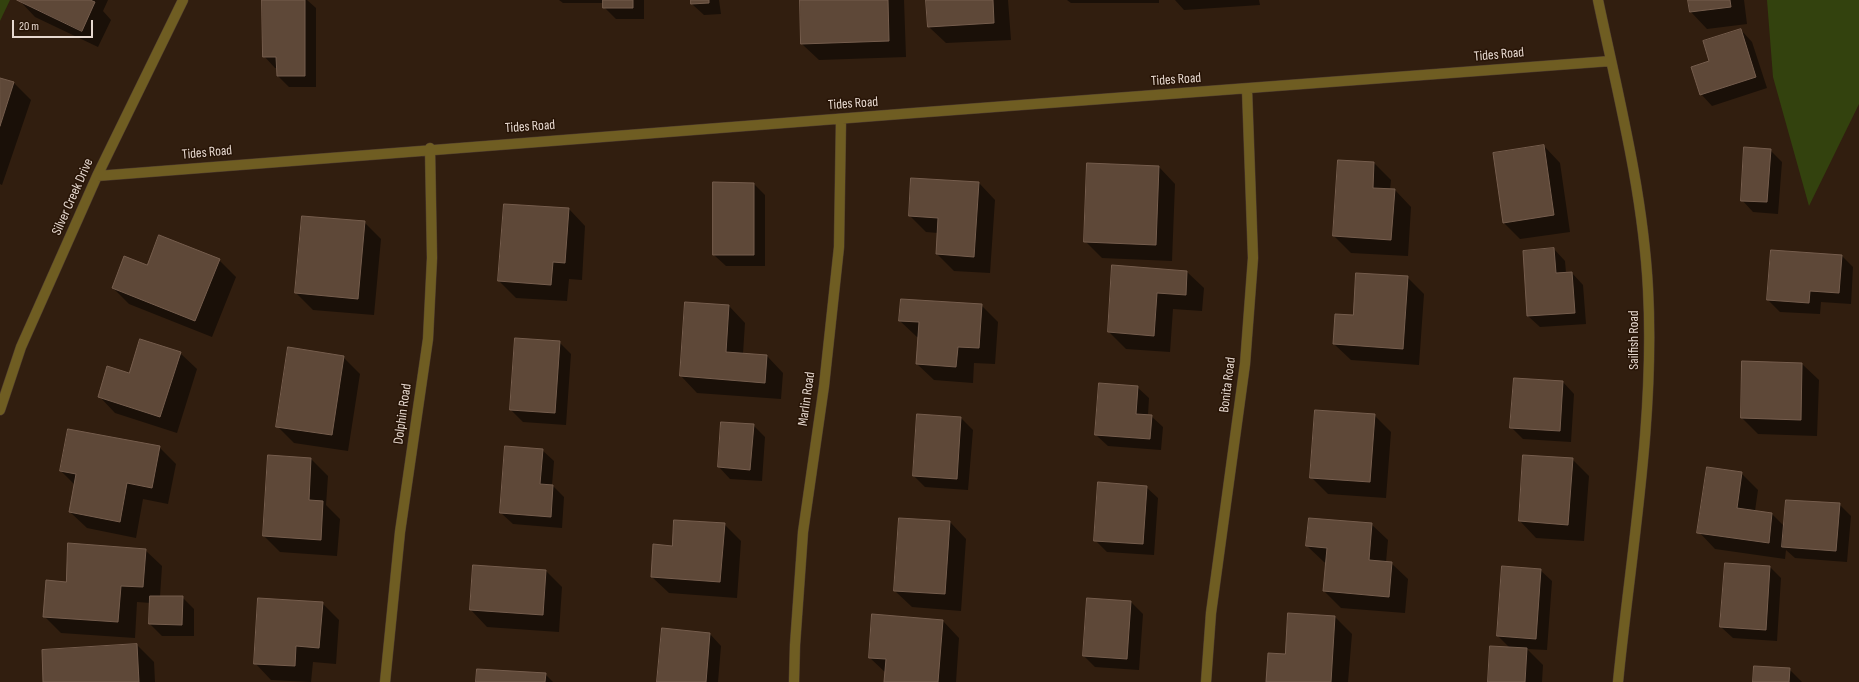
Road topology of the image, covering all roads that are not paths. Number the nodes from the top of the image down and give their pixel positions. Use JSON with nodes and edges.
{"nodes":[{"id":1,"x":183,"y":0,"type":"edge"},
{"id":2,"x":1598,"y":0,"type":"edge"},
{"id":3,"x":1611,"y":60,"type":"junction"},
{"id":4,"x":1247,"y":89,"type":"junction"},
{"id":5,"x":841,"y":119,"type":"junction"},
{"id":6,"x":430,"y":148,"type":"junction"},
{"id":7,"x":97,"y":176,"type":"junction"},
{"id":8,"x":0,"y":410,"type":"edge"},
{"id":9,"x":385,"y":682,"type":"edge"},
{"id":10,"x":794,"y":682,"type":"edge"},
{"id":11,"x":1206,"y":682,"type":"edge"},
{"id":12,"x":1618,"y":682,"type":"edge"}],
"edges":[{"from":1,"to":7,"type":"street","name":"Silver Creek Drive"},
{"from":2,"to":3,"type":"street","name":"Sailfish Road"},
{"from":3,"to":4,"type":"street","name":"Tides Road"},
{"from":3,"to":12,"type":"street","name":"Sailfish Road"},
{"from":4,"to":5,"type":"street","name":"Tides Road"},
{"from":4,"to":11,"type":"street","name":"Bonita Road"},
{"from":5,"to":6,"type":"street","name":"Tides Road"},
{"from":5,"to":10,"type":"street","name":"Marlin Road"},
{"from":6,"to":7,"type":"street","name":"Tides Road"},
{"from":6,"to":9,"type":"street","name":"Dolphin Road"},
{"from":7,"to":8,"type":"street","name":"Silver Creek Drive"}]}
